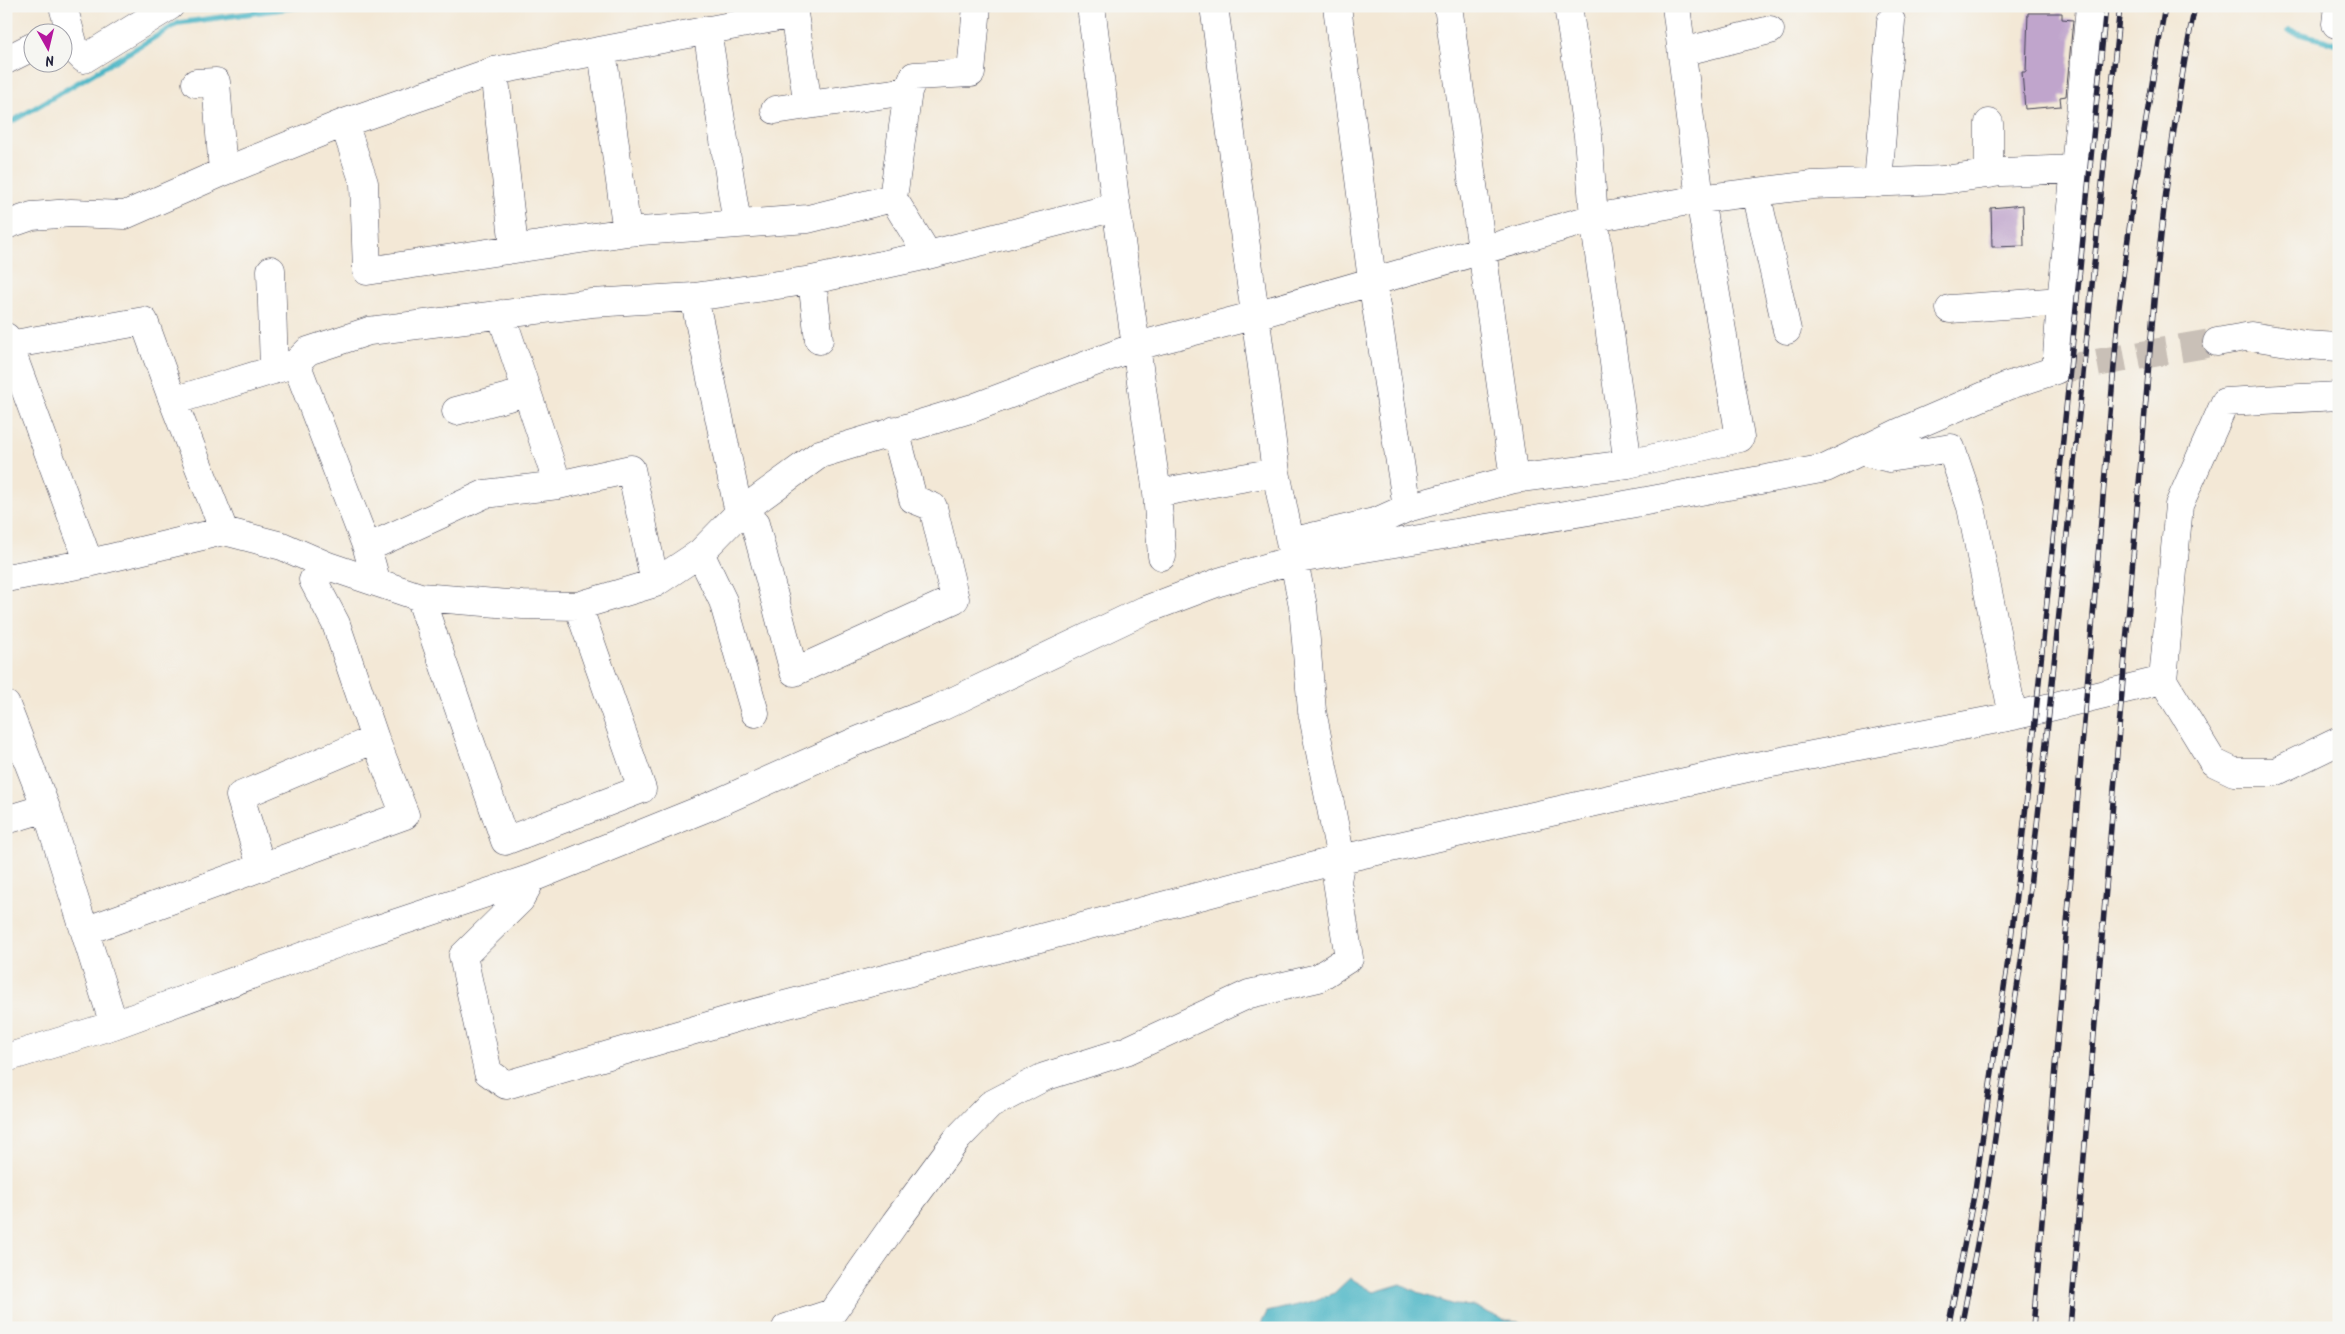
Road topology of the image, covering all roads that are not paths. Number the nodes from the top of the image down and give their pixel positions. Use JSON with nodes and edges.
{"nodes":[{"id":1,"x":170,"y":6,"type":"edge"},
{"id":2,"x":977,"y":6,"type":"edge"},
{"id":3,"x":1091,"y":6,"type":"edge"},
{"id":4,"x":1214,"y":6,"type":"edge"},
{"id":5,"x":1337,"y":6,"type":"edge"},
{"id":6,"x":1448,"y":6,"type":"edge"},
{"id":7,"x":1568,"y":6,"type":"edge"},
{"id":8,"x":1676,"y":6,"type":"edge"},
{"id":9,"x":2090,"y":6,"type":"edge"},
{"id":10,"x":2338,"y":6,"type":"edge"},
{"id":11,"x":1891,"y":20,"type":"dead end"},
{"id":12,"x":2339,"y":24,"type":"edge"},
{"id":13,"x":707,"y":30,"type":"junction"},
{"id":14,"x":1770,"y":30,"type":"dead end"},
{"id":15,"x":72,"y":42,"type":"edge"},
{"id":16,"x":602,"y":51,"type":"junction"},
{"id":17,"x":22,"y":52,"type":"edge"},
{"id":18,"x":1682,"y":52,"type":"junction"},
{"id":19,"x":6,"y":60,"type":"edge"},
{"id":20,"x":494,"y":71,"type":"junction"},
{"id":21,"x":215,"y":82,"type":"dead end"},
{"id":22,"x":908,"y":91,"type":"junction"},
{"id":23,"x":808,"y":105,"type":"junction"},
{"id":24,"x":775,"y":110,"type":"dead end"},
{"id":25,"x":344,"y":123,"type":"junction"},
{"id":26,"x":1989,"y":123,"type":"dead end"},
{"id":27,"x":2075,"y":169,"type":"junction"},
{"id":28,"x":223,"y":172,"type":"junction"},
{"id":29,"x":1990,"y":174,"type":"junction"},
{"id":30,"x":1878,"y":183,"type":"junction"},
{"id":31,"x":1756,"y":192,"type":"junction"},
{"id":32,"x":893,"y":198,"type":"junction"},
{"id":33,"x":1700,"y":199,"type":"junction"},
{"id":34,"x":1116,"y":207,"type":"junction"},
{"id":35,"x":1594,"y":218,"type":"junction"},
{"id":36,"x":737,"y":224,"type":"junction"},
{"id":37,"x":6,"y":225,"type":"edge"},
{"id":38,"x":627,"y":232,"type":"junction"},
{"id":39,"x":514,"y":247,"type":"junction"},
{"id":40,"x":1482,"y":249,"type":"junction"},
{"id":41,"x":928,"y":255,"type":"junction"},
{"id":42,"x":271,"y":270,"type":"dead end"},
{"id":43,"x":812,"y":280,"type":"junction"},
{"id":44,"x":1372,"y":280,"type":"junction"},
{"id":45,"x":694,"y":297,"type":"junction"},
{"id":46,"x":2061,"y":301,"type":"junction"},
{"id":47,"x":1950,"y":309,"type":"dead end"},
{"id":48,"x":501,"y":314,"type":"junction"},
{"id":49,"x":1256,"y":314,"type":"junction"},
{"id":50,"x":1787,"y":330,"type":"dead end"},
{"id":51,"x":819,"y":340,"type":"dead end"},
{"id":52,"x":8,"y":341,"type":"edge"},
{"id":53,"x":2217,"y":342,"type":"tunnel mouth"},
{"id":54,"x":1137,"y":346,"type":"junction"},
{"id":55,"x":2339,"y":347,"type":"edge"},
{"id":56,"x":285,"y":366,"type":"junction"},
{"id":57,"x":527,"y":392,"type":"junction"},
{"id":58,"x":2339,"y":396,"type":"edge"},
{"id":59,"x":173,"y":401,"type":"junction"},
{"id":60,"x":456,"y":411,"type":"dead end"},
{"id":61,"x":895,"y":430,"type":"junction"},
{"id":62,"x":1864,"y":452,"type":"junction"},
{"id":63,"x":1628,"y":464,"type":"junction"},
{"id":64,"x":1276,"y":472,"type":"junction"},
{"id":65,"x":1514,"y":480,"type":"junction"},
{"id":66,"x":558,"y":485,"type":"junction"},
{"id":67,"x":1157,"y":493,"type":"junction"},
{"id":68,"x":1406,"y":508,"type":"junction"},
{"id":69,"x":739,"y":513,"type":"junction"},
{"id":70,"x":224,"y":531,"type":"junction"},
{"id":71,"x":367,"y":548,"type":"junction"},
{"id":72,"x":1291,"y":551,"type":"junction"},
{"id":73,"x":700,"y":553,"type":"junction"},
{"id":74,"x":1162,"y":556,"type":"dead end"},
{"id":75,"x":88,"y":563,"type":"junction"},
{"id":76,"x":328,"y":566,"type":"junction"},
{"id":77,"x":6,"y":578,"type":"edge"},
{"id":78,"x":376,"y":580,"type":"junction"},
{"id":79,"x":655,"y":583,"type":"junction"},
{"id":80,"x":420,"y":597,"type":"junction"},
{"id":81,"x":578,"y":606,"type":"junction"},
{"id":82,"x":2163,"y":680,"type":"junction"},
{"id":83,"x":6,"y":704,"type":"edge"},
{"id":84,"x":756,"y":713,"type":"dead end"},
{"id":85,"x":2013,"y":716,"type":"junction"},
{"id":86,"x":375,"y":739,"type":"junction"},
{"id":87,"x":2339,"y":741,"type":"edge"},
{"id":88,"x":46,"y":808,"type":"junction"},
{"id":89,"x":6,"y":820,"type":"edge"},
{"id":90,"x":1341,"y":859,"type":"junction"},
{"id":91,"x":261,"y":866,"type":"junction"},
{"id":92,"x":532,"y":878,"type":"junction"},
{"id":93,"x":85,"y":931,"type":"junction"},
{"id":94,"x":114,"y":1025,"type":"junction"},
{"id":95,"x":6,"y":1058,"type":"edge"},
{"id":96,"x":786,"y":1328,"type":"edge"}],
"edges":[{"from":1,"to":15,"type":"street"},
{"from":2,"to":22,"type":"street"},
{"from":3,"to":34,"type":"street"},
{"from":4,"to":49,"type":"street"},
{"from":5,"to":44,"type":"street"},
{"from":6,"to":40,"type":"street"},
{"from":7,"to":35,"type":"street"},
{"from":8,"to":18,"type":"street"},
{"from":9,"to":27,"type":"street"},
{"from":10,"to":12,"type":"street"},
{"from":11,"to":30,"type":"street"},
{"from":13,"to":16,"type":"street"},
{"from":13,"to":23,"type":"street"},
{"from":13,"to":36,"type":"street"},
{"from":14,"to":18,"type":"street"},
{"from":16,"to":20,"type":"street"},
{"from":16,"to":38,"type":"street"},
{"from":17,"to":19,"type":"street"},
{"from":18,"to":33,"type":"street"},
{"from":20,"to":25,"type":"street"},
{"from":20,"to":39,"type":"street"},
{"from":21,"to":28,"type":"street"},
{"from":22,"to":23,"type":"street"},
{"from":22,"to":32,"type":"street"},
{"from":23,"to":24,"type":"street"},
{"from":25,"to":28,"type":"street"},
{"from":25,"to":39,"type":"street"},
{"from":26,"to":29,"type":"street"},
{"from":27,"to":29,"type":"street"},
{"from":27,"to":46,"type":"street"},
{"from":28,"to":37,"type":"street"},
{"from":29,"to":30,"type":"street"},
{"from":30,"to":31,"type":"street"},
{"from":31,"to":33,"type":"street"},
{"from":31,"to":50,"type":"street"},
{"from":32,"to":36,"type":"street"},
{"from":32,"to":41,"type":"street"},
{"from":33,"to":35,"type":"street"},
{"from":33,"to":63,"type":"street"},
{"from":34,"to":41,"type":"street"},
{"from":34,"to":54,"type":"street"},
{"from":35,"to":40,"type":"street"},
{"from":35,"to":63,"type":"street"},
{"from":36,"to":38,"type":"street"},
{"from":38,"to":39,"type":"street"},
{"from":40,"to":44,"type":"street"},
{"from":40,"to":65,"type":"street"},
{"from":41,"to":43,"type":"street"},
{"from":42,"to":56,"type":"street"},
{"from":43,"to":45,"type":"street"},
{"from":43,"to":51,"type":"street"},
{"from":44,"to":49,"type":"street"},
{"from":44,"to":68,"type":"street"},
{"from":45,"to":48,"type":"street"},
{"from":45,"to":69,"type":"street"},
{"from":46,"to":47,"type":"street"},
{"from":46,"to":62,"type":"street"},
{"from":48,"to":56,"type":"street"},
{"from":48,"to":57,"type":"street"},
{"from":49,"to":54,"type":"street"},
{"from":49,"to":64,"type":"street"},
{"from":52,"to":59,"type":"street"},
{"from":52,"to":75,"type":"street"},
{"from":53,"to":55,"type":"street"},
{"from":54,"to":61,"type":"street"},
{"from":54,"to":67,"type":"street"},
{"from":56,"to":59,"type":"street"},
{"from":56,"to":71,"type":"street"},
{"from":57,"to":60,"type":"street"},
{"from":57,"to":66,"type":"street"},
{"from":58,"to":82,"type":"street"},
{"from":59,"to":70,"type":"street"},
{"from":61,"to":69,"type":"street"},
{"from":61,"to":69,"type":"street"},
{"from":62,"to":72,"type":"street"},
{"from":62,"to":85,"type":"street"},
{"from":63,"to":65,"type":"street"},
{"from":64,"to":67,"type":"street"},
{"from":64,"to":72,"type":"street"},
{"from":65,"to":68,"type":"street"},
{"from":66,"to":71,"type":"street"},
{"from":66,"to":79,"type":"street"},
{"from":67,"to":74,"type":"street"},
{"from":68,"to":72,"type":"street"},
{"from":69,"to":73,"type":"street"},
{"from":70,"to":75,"type":"street"},
{"from":70,"to":76,"type":"street"},
{"from":71,"to":78,"type":"street"},
{"from":72,"to":90,"type":"street"},
{"from":72,"to":92,"type":"street"},
{"from":73,"to":79,"type":"street"},
{"from":73,"to":84,"type":"street"},
{"from":75,"to":77,"type":"street"},
{"from":76,"to":78,"type":"street"},
{"from":76,"to":86,"type":"street"},
{"from":78,"to":80,"type":"street"},
{"from":79,"to":81,"type":"street"},
{"from":80,"to":81,"type":"street"},
{"from":80,"to":81,"type":"street"},
{"from":82,"to":85,"type":"street"},
{"from":82,"to":87,"type":"street"},
{"from":83,"to":88,"type":"street"},
{"from":85,"to":90,"type":"street"},
{"from":86,"to":91,"type":"street"},
{"from":86,"to":91,"type":"street"},
{"from":88,"to":89,"type":"street"},
{"from":88,"to":93,"type":"street"},
{"from":90,"to":92,"type":"street"},
{"from":90,"to":96,"type":"street"},
{"from":91,"to":93,"type":"street"},
{"from":92,"to":94,"type":"street"},
{"from":93,"to":94,"type":"street"},
{"from":94,"to":95,"type":"street"}]}
